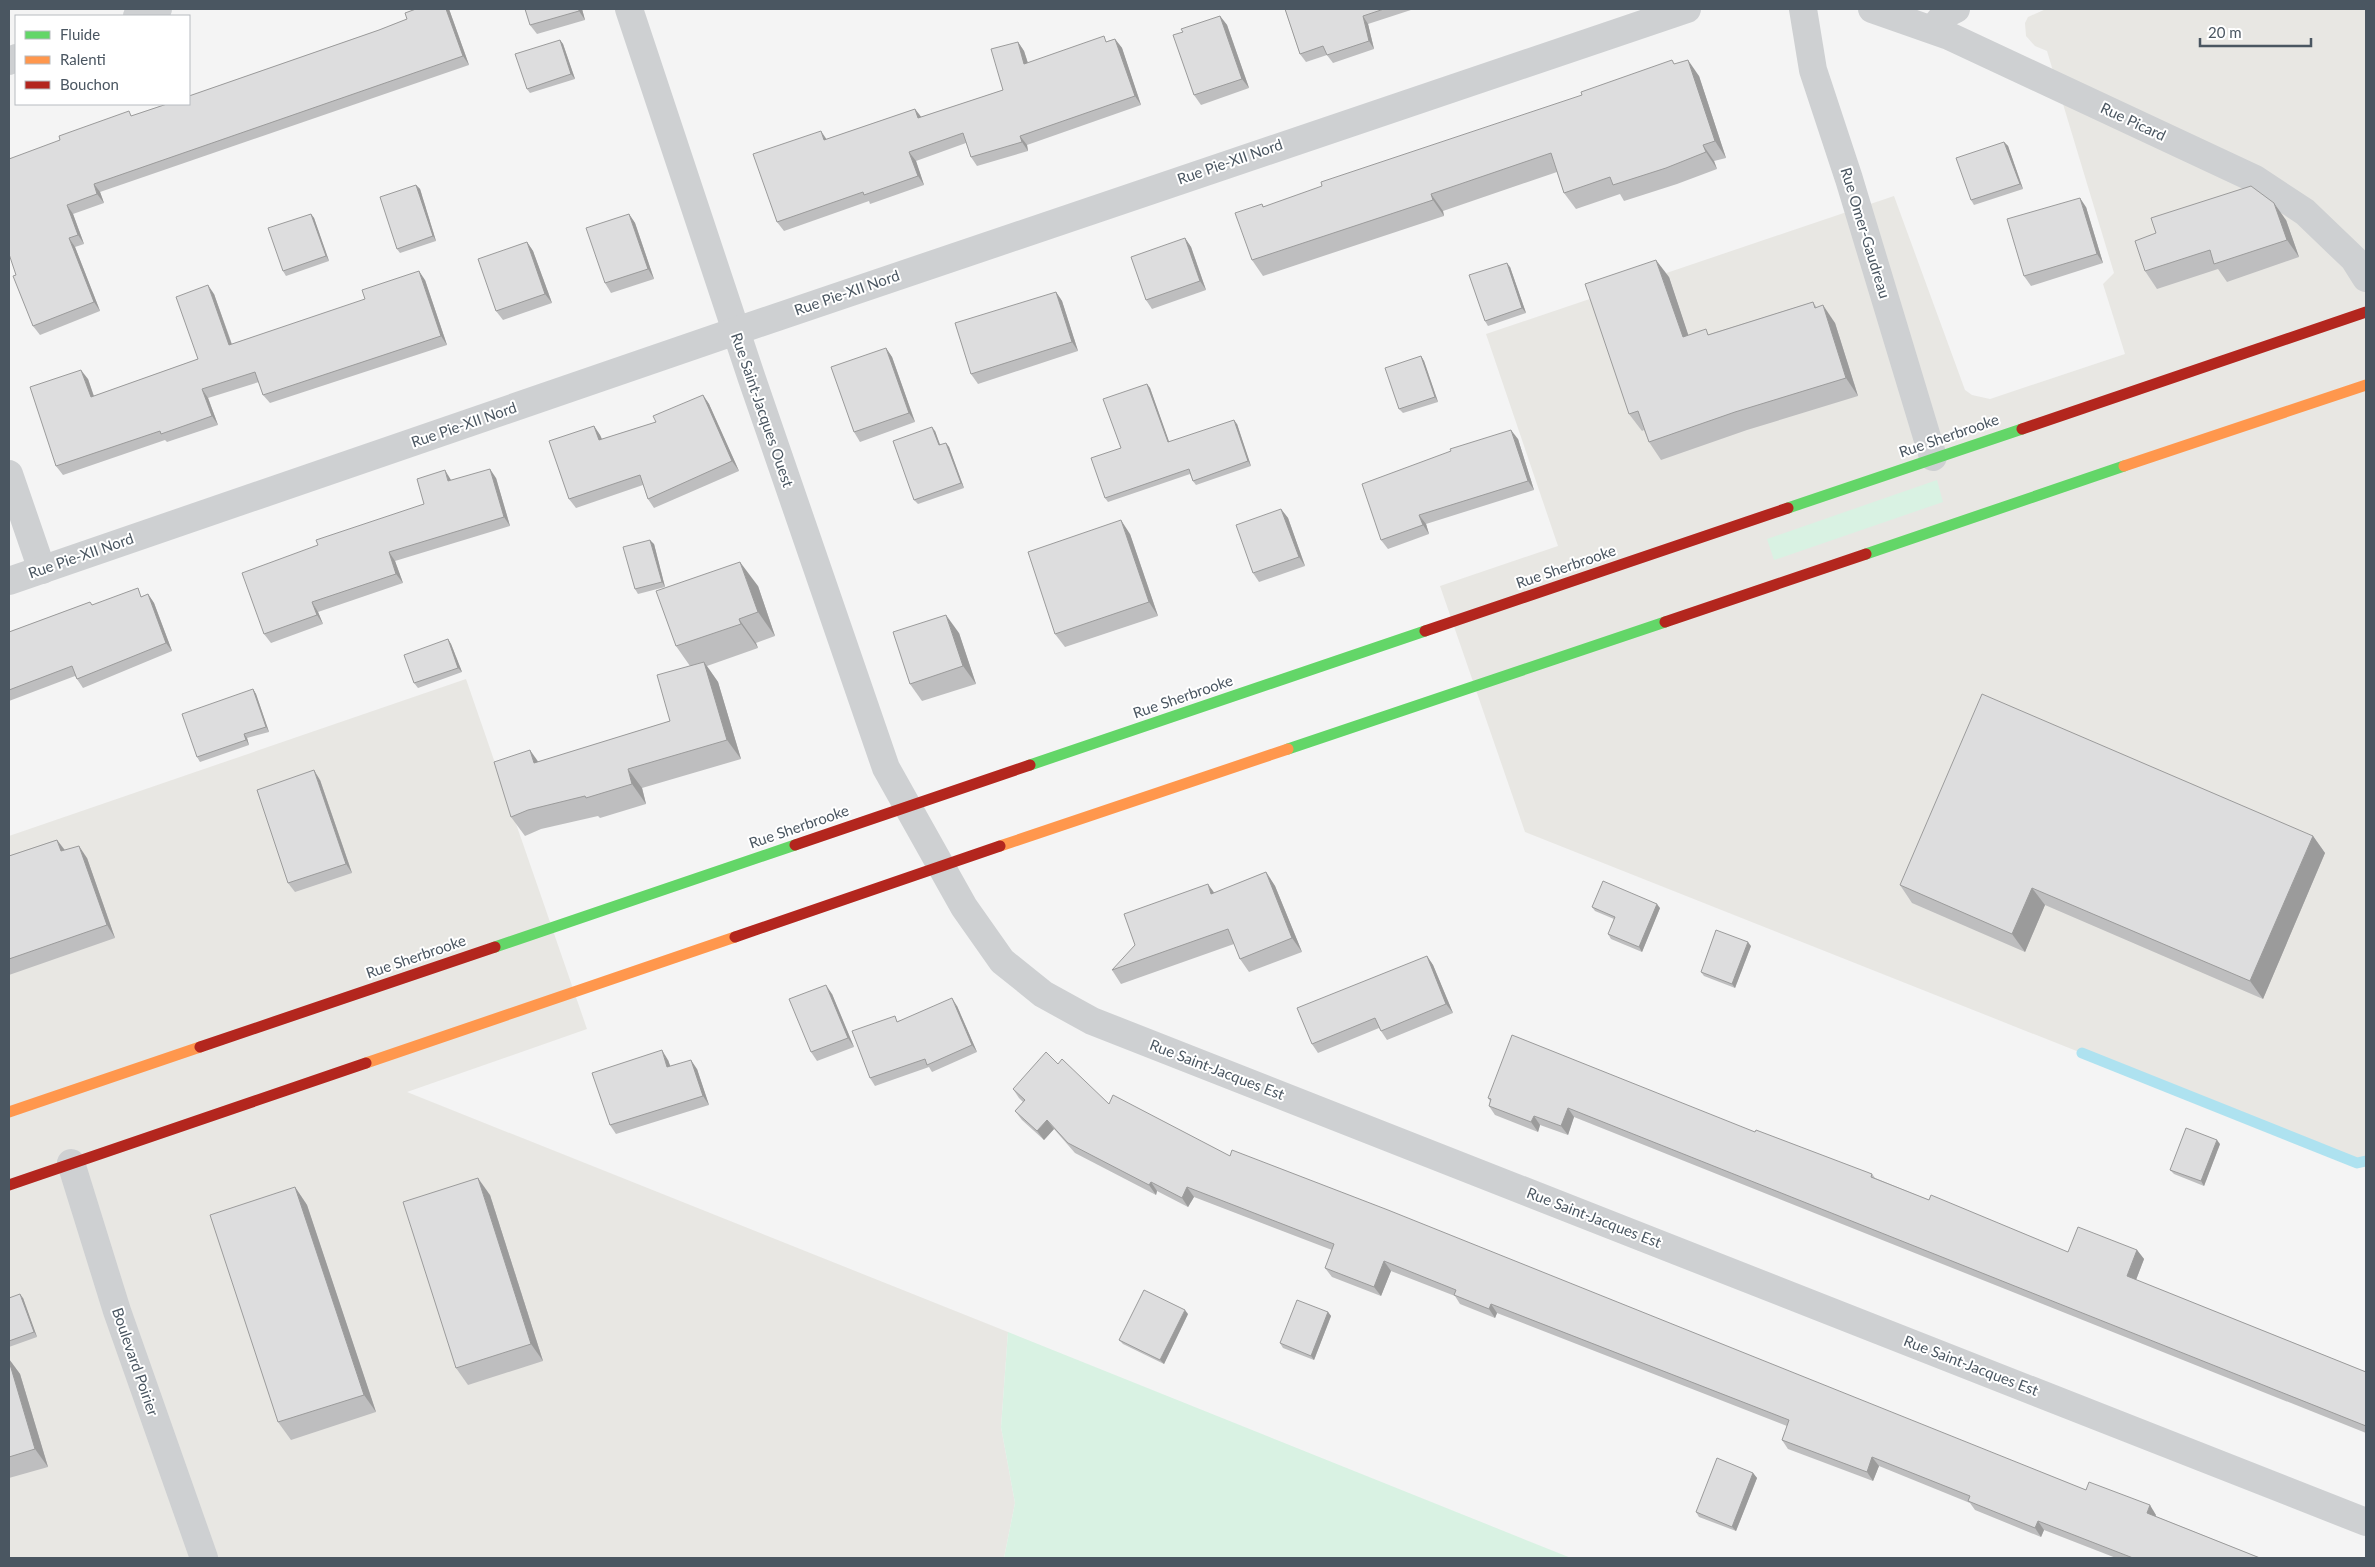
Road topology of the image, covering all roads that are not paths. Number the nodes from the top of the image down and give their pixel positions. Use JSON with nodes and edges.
{"nodes":[{"id":1,"x":158,"y":9,"type":"edge"},
{"id":2,"x":629,"y":9,"type":"edge"},
{"id":3,"x":1687,"y":9,"type":"edge"},
{"id":4,"x":1802,"y":9,"type":"edge"},
{"id":5,"x":1872,"y":9,"type":"edge"},
{"id":6,"x":1956,"y":9,"type":"edge"},
{"id":7,"x":140,"y":15,"type":"edge"},
{"id":8,"x":1933,"y":29,"type":"junction"},
{"id":9,"x":2366,"y":278,"type":"edge"},
{"id":10,"x":2366,"y":312,"type":"edge"},
{"id":11,"x":736,"y":331,"type":"junction"},
{"id":12,"x":2366,"y":385,"type":"edge"},
{"id":13,"x":1934,"y":457,"type":"junction"},
{"id":14,"x":9,"y":474,"type":"edge"},
{"id":15,"x":42,"y":570,"type":"junction"},
{"id":16,"x":9,"y":581,"type":"edge"},
{"id":17,"x":907,"y":806,"type":"junction"},
{"id":18,"x":941,"y":866,"type":"junction"},
{"id":19,"x":9,"y":1112,"type":"edge"},
{"id":20,"x":71,"y":1163,"type":"junction"},
{"id":21,"x":9,"y":1185,"type":"edge"},
{"id":22,"x":2366,"y":1522,"type":"edge"},
{"id":23,"x":204,"y":1558,"type":"edge"}],
"edges":[{"from":1,"to":7,"type":"street"},
{"from":2,"to":11,"type":"street","name":"Rue Saint-Jacques Ouest"},
{"from":3,"to":11,"type":"street","name":"Rue Pie-XII Nord"},
{"from":4,"to":13,"type":"street","name":"Rue Omer-Gaudreau"},
{"from":5,"to":8,"type":"street","name":"Rue Picard"},
{"from":6,"to":8,"type":"street"},
{"from":8,"to":9,"type":"street","name":"Rue Picard"},
{"from":10,"to":13,"type":"main road","name":"Rue Sherbrooke"},
{"from":11,"to":15,"type":"street","name":"Rue Pie-XII Nord"},
{"from":11,"to":17,"type":"street","name":"Rue Saint-Jacques Ouest"},
{"from":12,"to":18,"type":"main road"},
{"from":13,"to":17,"type":"main road","name":"Rue Sherbrooke"},
{"from":14,"to":15,"type":"street"},
{"from":15,"to":16,"type":"street","name":"Rue Pie-XII Nord"},
{"from":17,"to":18,"type":"street","name":"Rue Saint-Jacques Est"},
{"from":17,"to":19,"type":"main road","name":"Rue Sherbrooke"},
{"from":18,"to":20,"type":"main road"},
{"from":18,"to":22,"type":"street","name":"Rue Saint-Jacques Est"},
{"from":20,"to":21,"type":"main road"},
{"from":20,"to":23,"type":"street","name":"Boulevard Poirier"}]}
